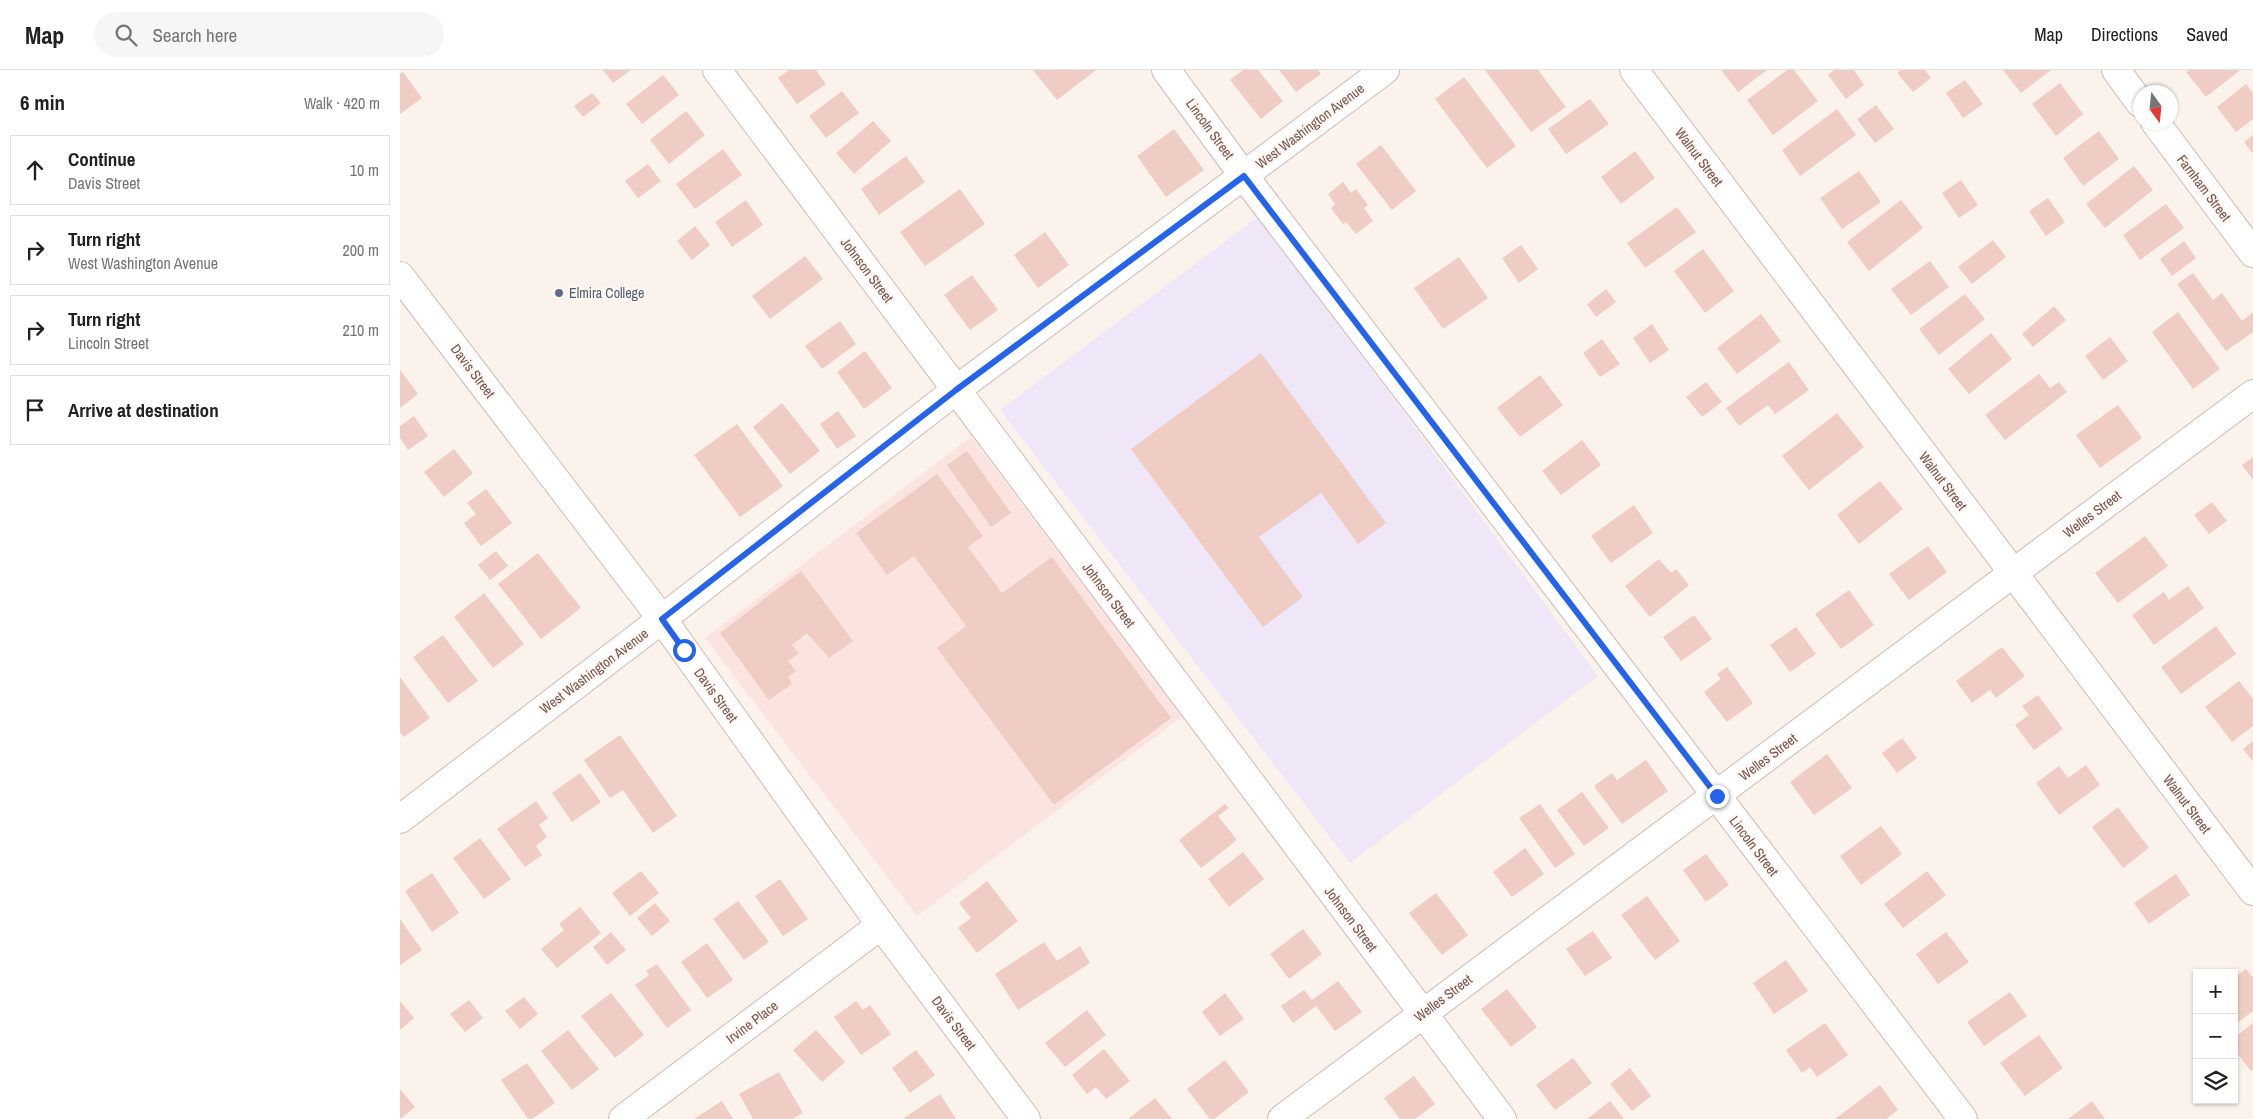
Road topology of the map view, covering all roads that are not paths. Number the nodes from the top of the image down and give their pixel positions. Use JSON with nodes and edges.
{"nodes":[{"id":1,"x":717,"y":70,"type":"edge"},
{"id":2,"x":1166,"y":70,"type":"edge"},
{"id":3,"x":1385,"y":70,"type":"edge"},
{"id":4,"x":1634,"y":70,"type":"edge"},
{"id":5,"x":2116,"y":70,"type":"edge"},
{"id":6,"x":2133,"y":93,"type":"edge"},
{"id":7,"x":2161,"y":130,"type":"edge"},
{"id":8,"x":1244,"y":176,"type":"junction"},
{"id":9,"x":2253,"y":253,"type":"edge"},
{"id":10,"x":402,"y":281,"type":"edge"},
{"id":11,"x":956,"y":390,"type":"junction"},
{"id":12,"x":2253,"y":394,"type":"edge"},
{"id":13,"x":2012,"y":574,"type":"junction"},
{"id":14,"x":662,"y":619,"type":"junction"},
{"id":15,"x":1717,"y":796,"type":"junction"},
{"id":16,"x":400,"y":819,"type":"edge"},
{"id":17,"x":2253,"y":891,"type":"edge"},
{"id":18,"x":881,"y":925,"type":"junction"},
{"id":19,"x":1422,"y":1014,"type":"junction"},
{"id":20,"x":623,"y":1119,"type":"edge"},
{"id":21,"x":1026,"y":1119,"type":"edge"},
{"id":22,"x":1282,"y":1119,"type":"edge"},
{"id":23,"x":1502,"y":1119,"type":"edge"},
{"id":24,"x":1963,"y":1119,"type":"edge"}],
"edges":[{"from":1,"to":11,"type":"street","name":"Johnson Street"},
{"from":2,"to":8,"type":"street","name":"Lincoln Street"},
{"from":3,"to":8,"type":"street","name":"West Washington Avenue"},
{"from":4,"to":13,"type":"street","name":"Walnut Street"},
{"from":5,"to":6,"type":"street"},
{"from":7,"to":9,"type":"street","name":"Farnham Street"},
{"from":8,"to":11,"type":"street","name":"West Washington Avenue"},
{"from":8,"to":15,"type":"street","name":"Lincoln Street"},
{"from":10,"to":14,"type":"street","name":"Davis Street"},
{"from":11,"to":14,"type":"street","name":"West Washington Avenue"},
{"from":11,"to":19,"type":"street","name":"Johnson Street"},
{"from":12,"to":13,"type":"street","name":"Welles Street"},
{"from":13,"to":15,"type":"street","name":"Welles Street"},
{"from":13,"to":17,"type":"street","name":"Walnut Street"},
{"from":14,"to":16,"type":"street","name":"West Washington Avenue"},
{"from":14,"to":18,"type":"street","name":"Davis Street"},
{"from":15,"to":19,"type":"street","name":"Welles Street"},
{"from":15,"to":24,"type":"street","name":"Lincoln Street"},
{"from":18,"to":20,"type":"street","name":"Irvine Place"},
{"from":18,"to":21,"type":"street","name":"Davis Street"},
{"from":19,"to":22,"type":"street","name":"Welles Street"},
{"from":19,"to":23,"type":"street","name":"Johnson Street"}]}
